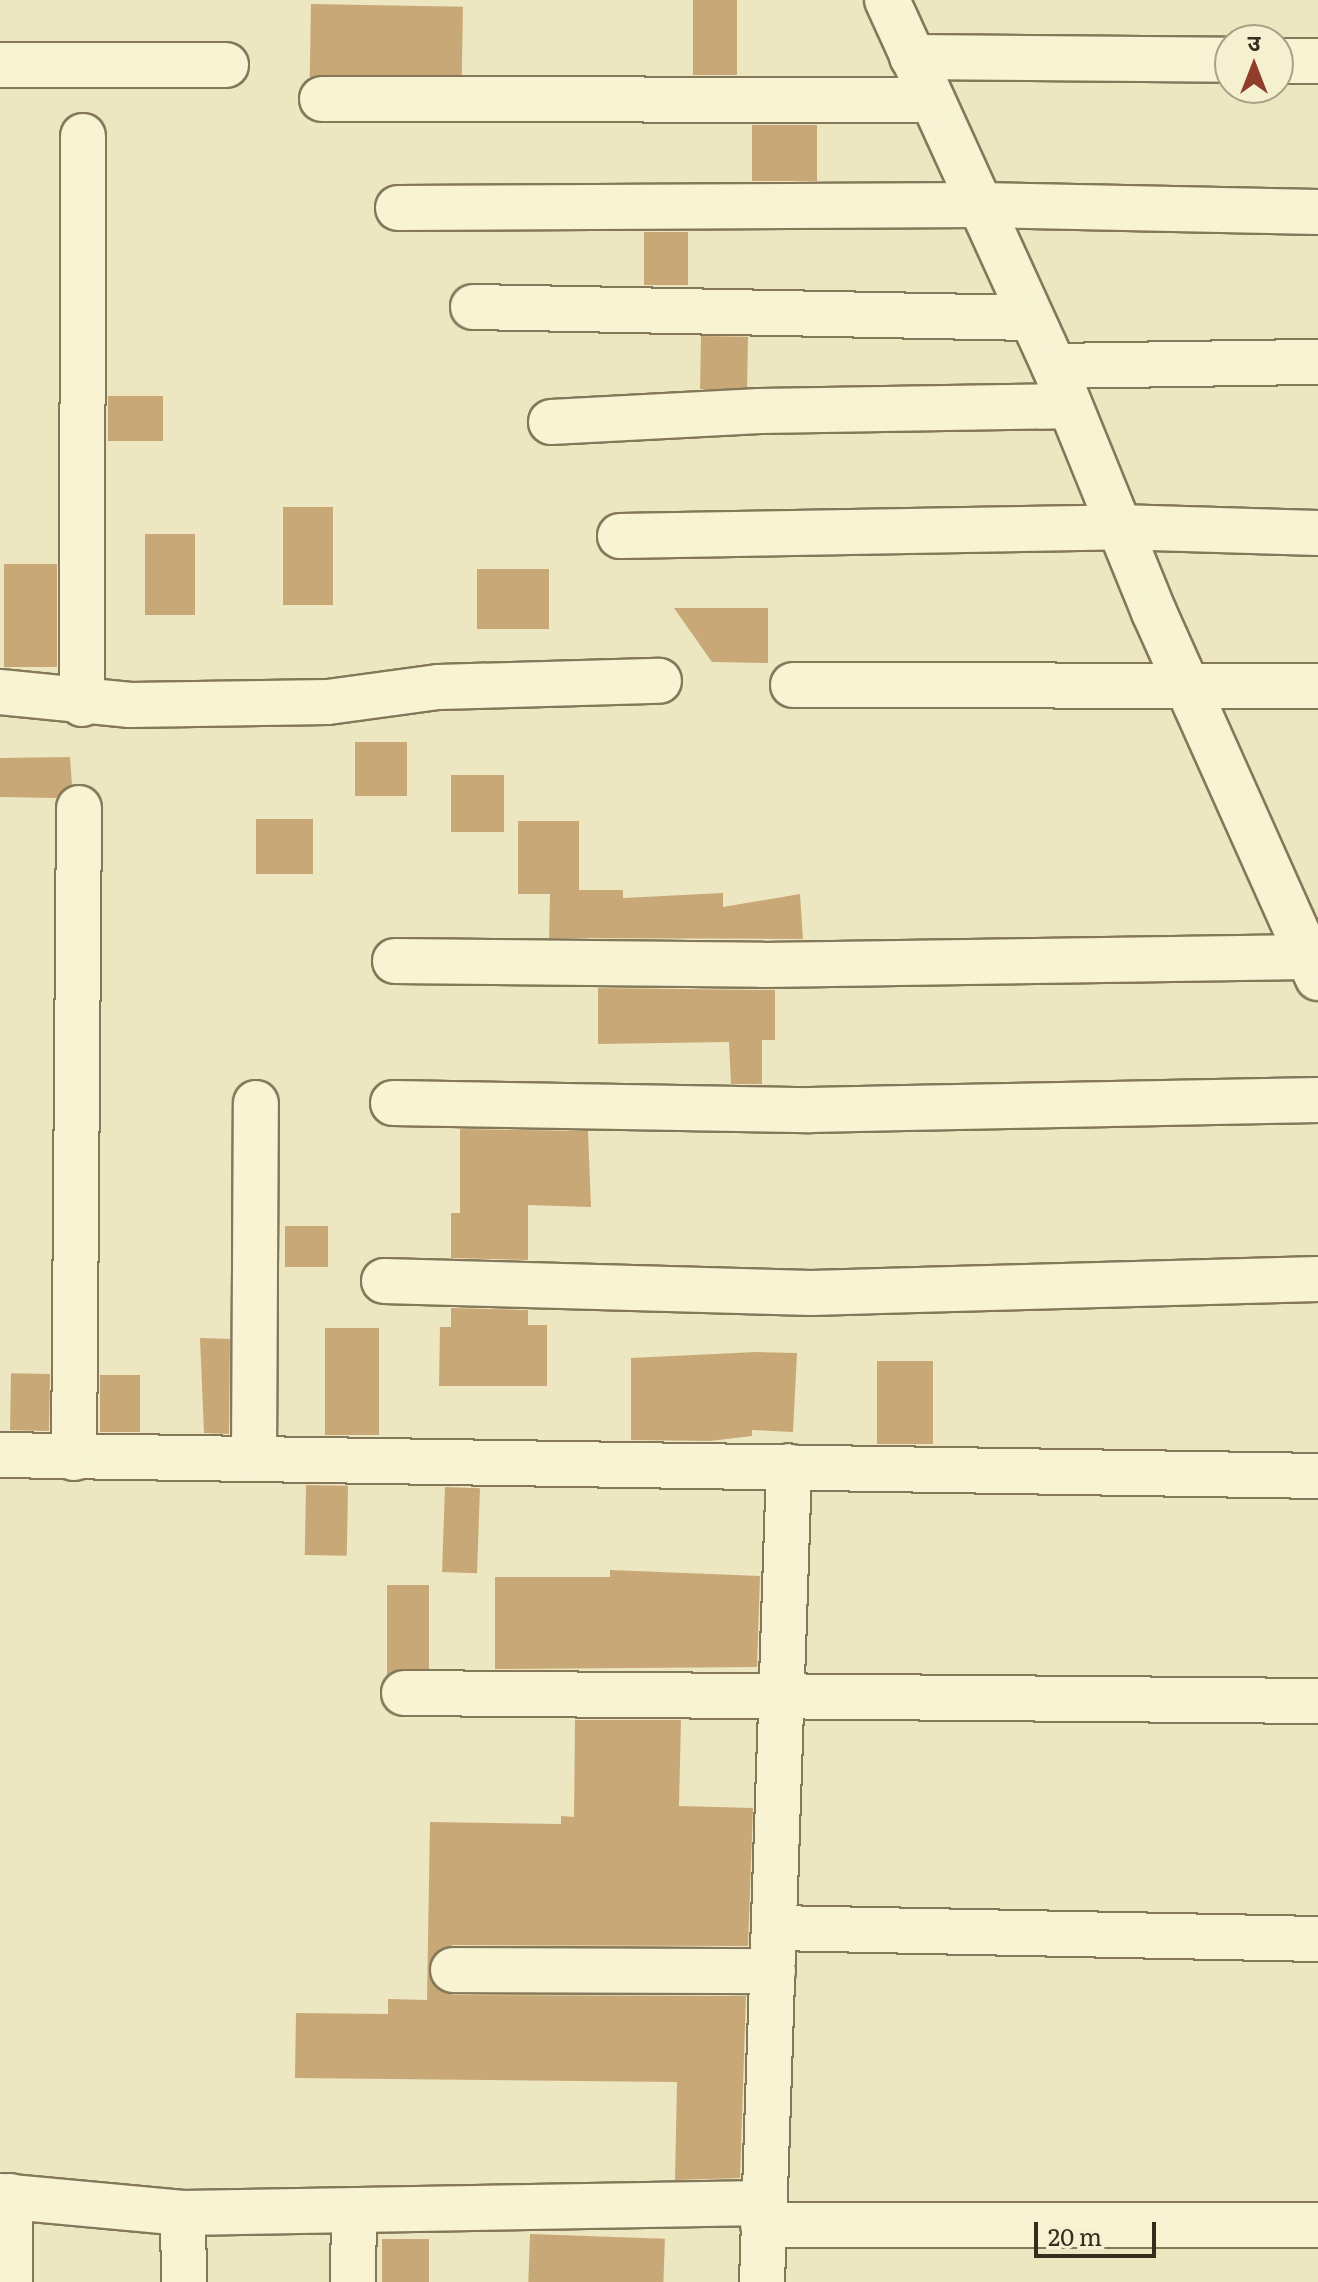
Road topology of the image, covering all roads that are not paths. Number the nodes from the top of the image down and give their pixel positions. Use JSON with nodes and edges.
{"nodes":[{"id":1,"x":887,"y":0,"type":"edge"},
{"id":2,"x":912,"y":57,"type":"junction"},
{"id":3,"x":1214,"y":60,"type":"edge"},
{"id":4,"x":1294,"y":61,"type":"edge"},
{"id":5,"x":1318,"y":61,"type":"edge"},
{"id":6,"x":0,"y":65,"type":"edge"},
{"id":7,"x":226,"y":65,"type":"dead end"},
{"id":8,"x":322,"y":99,"type":"dead end"},
{"id":9,"x":932,"y":100,"type":"junction"},
{"id":10,"x":83,"y":136,"type":"dead end"},
{"id":11,"x":980,"y":205,"type":"junction"},
{"id":12,"x":398,"y":208,"type":"dead end"},
{"id":13,"x":1318,"y":212,"type":"edge"},
{"id":14,"x":473,"y":307,"type":"dead end"},
{"id":15,"x":1031,"y":318,"type":"junction"},
{"id":16,"x":1318,"y":362,"type":"edge"},
{"id":17,"x":1061,"y":386,"type":"junction"},
{"id":18,"x":551,"y":422,"type":"dead end"},
{"id":19,"x":1118,"y":527,"type":"junction"},
{"id":20,"x":1318,"y":533,"type":"edge"},
{"id":21,"x":620,"y":536,"type":"dead end"},
{"id":22,"x":659,"y":681,"type":"dead end"},
{"id":23,"x":793,"y":685,"type":"dead end"},
{"id":24,"x":1318,"y":686,"type":"edge"},
{"id":25,"x":1188,"y":689,"type":"junction"},
{"id":26,"x":0,"y":692,"type":"edge"},
{"id":27,"x":82,"y":704,"type":"junction"},
{"id":28,"x":79,"y":808,"type":"dead end"},
{"id":29,"x":1300,"y":899,"type":"edge"},
{"id":30,"x":395,"y":961,"type":"dead end"},
{"id":31,"x":1313,"y":967,"type":"edge"},
{"id":32,"x":1318,"y":1100,"type":"edge"},
{"id":33,"x":256,"y":1103,"type":"dead end"},
{"id":34,"x":393,"y":1103,"type":"dead end"},
{"id":35,"x":1318,"y":1279,"type":"edge"},
{"id":36,"x":384,"y":1281,"type":"dead end"},
{"id":37,"x":0,"y":1455,"type":"edge"},
{"id":38,"x":74,"y":1458,"type":"junction"},
{"id":39,"x":254,"y":1459,"type":"junction"},
{"id":40,"x":789,"y":1466,"type":"junction"},
{"id":41,"x":1318,"y":1476,"type":"edge"},
{"id":42,"x":404,"y":1693,"type":"dead end"},
{"id":43,"x":781,"y":1698,"type":"junction"},
{"id":44,"x":1318,"y":1701,"type":"edge"},
{"id":45,"x":775,"y":1928,"type":"junction"},
{"id":46,"x":1318,"y":1939,"type":"edge"},
{"id":47,"x":453,"y":1970,"type":"dead end"},
{"id":48,"x":773,"y":1971,"type":"junction"},
{"id":49,"x":5,"y":2196,"type":"edge"},
{"id":50,"x":354,"y":2210,"type":"junction"},
{"id":51,"x":183,"y":2213,"type":"junction"},
{"id":52,"x":763,"y":2214,"type":"junction"},
{"id":53,"x":1318,"y":2225,"type":"edge"},
{"id":54,"x":10,"y":2282,"type":"edge"},
{"id":55,"x":184,"y":2282,"type":"edge"},
{"id":56,"x":353,"y":2282,"type":"edge"},
{"id":57,"x":762,"y":2282,"type":"edge"}],
"edges":[{"from":1,"to":2,"type":"street"},
{"from":2,"to":3,"type":"street"},
{"from":2,"to":9,"type":"street"},
{"from":4,"to":5,"type":"street"},
{"from":6,"to":7,"type":"street"},
{"from":8,"to":9,"type":"street"},
{"from":9,"to":11,"type":"street"},
{"from":10,"to":27,"type":"street"},
{"from":11,"to":12,"type":"street"},
{"from":11,"to":13,"type":"street"},
{"from":11,"to":15,"type":"street"},
{"from":14,"to":15,"type":"street"},
{"from":15,"to":17,"type":"street"},
{"from":16,"to":17,"type":"street"},
{"from":17,"to":18,"type":"street"},
{"from":17,"to":19,"type":"street"},
{"from":19,"to":20,"type":"street"},
{"from":19,"to":21,"type":"street"},
{"from":19,"to":25,"type":"street"},
{"from":22,"to":27,"type":"street"},
{"from":23,"to":25,"type":"street"},
{"from":24,"to":25,"type":"street"},
{"from":25,"to":29,"type":"street"},
{"from":26,"to":27,"type":"street"},
{"from":28,"to":38,"type":"street"},
{"from":29,"to":31,"type":"street"},
{"from":30,"to":31,"type":"street"},
{"from":32,"to":34,"type":"street"},
{"from":33,"to":39,"type":"street"},
{"from":35,"to":36,"type":"street"},
{"from":37,"to":38,"type":"street"},
{"from":38,"to":39,"type":"street"},
{"from":39,"to":40,"type":"street"},
{"from":40,"to":41,"type":"street"},
{"from":40,"to":43,"type":"street"},
{"from":42,"to":43,"type":"street"},
{"from":43,"to":44,"type":"street"},
{"from":43,"to":45,"type":"street"},
{"from":45,"to":46,"type":"street"},
{"from":45,"to":48,"type":"street"},
{"from":47,"to":48,"type":"street"},
{"from":48,"to":52,"type":"street"},
{"from":49,"to":51,"type":"street"},
{"from":49,"to":54,"type":"street"},
{"from":50,"to":51,"type":"street"},
{"from":50,"to":52,"type":"street"},
{"from":50,"to":56,"type":"street"},
{"from":51,"to":55,"type":"street"},
{"from":52,"to":53,"type":"street"},
{"from":52,"to":57,"type":"street"}]}
